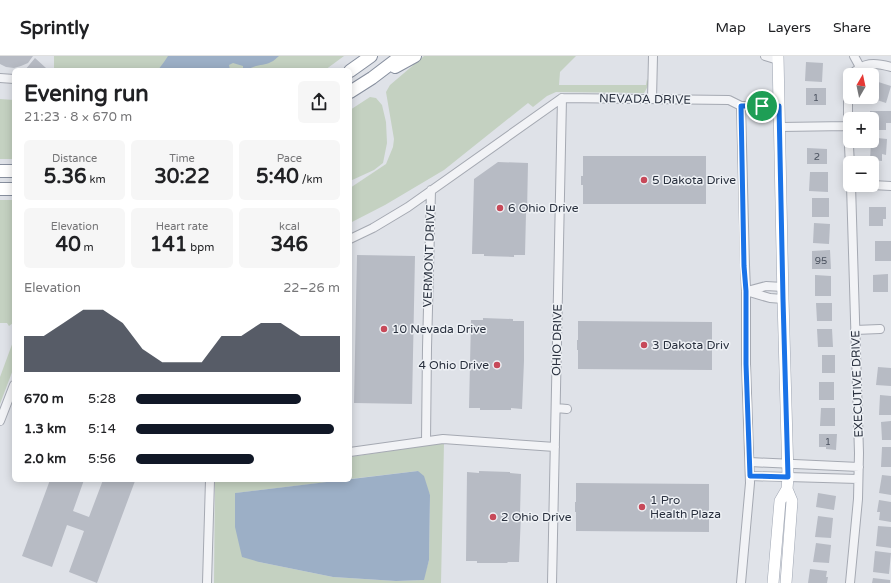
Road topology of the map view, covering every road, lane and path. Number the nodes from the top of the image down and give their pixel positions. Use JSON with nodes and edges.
{"nodes":[{"id":1,"x":371,"y":56,"type":"edge"},
{"id":2,"x":401,"y":56,"type":"edge"},
{"id":3,"x":415,"y":56,"type":"edge"},
{"id":4,"x":653,"y":56,"type":"edge"},
{"id":5,"x":765,"y":56,"type":"edge"},
{"id":6,"x":854,"y":56,"type":"edge"},
{"id":7,"x":778,"y":58,"type":"edge"},
{"id":8,"x":860,"y":67,"type":"joint"},
{"id":9,"x":891,"y":67,"type":"edge"},
{"id":10,"x":352,"y":69,"type":"edge"},
{"id":11,"x":0,"y":78,"type":"edge"},
{"id":12,"x":372,"y":78,"type":"junction"},
{"id":13,"x":12,"y":79,"type":"edge"},
{"id":14,"x":352,"y":91,"type":"edge"},
{"id":15,"x":562,"y":98,"type":"junction"},
{"id":16,"x":652,"y":99,"type":"junction"},
{"id":17,"x":741,"y":106,"type":"junction"},
{"id":18,"x":779,"y":106,"type":"junction"},
{"id":19,"x":843,"y":126,"type":"edge"},
{"id":20,"x":780,"y":127,"type":"junction"},
{"id":21,"x":0,"y":171,"type":"edge"},
{"id":22,"x":12,"y":171,"type":"edge"},
{"id":23,"x":879,"y":185,"type":"edge"},
{"id":24,"x":891,"y":186,"type":"edge"},
{"id":25,"x":0,"y":189,"type":"edge"},
{"id":26,"x":12,"y":189,"type":"edge"},
{"id":27,"x":431,"y":190,"type":"junction"},
{"id":28,"x":851,"y":192,"type":"edge"},
{"id":29,"x":352,"y":238,"type":"edge"},
{"id":30,"x":783,"y":287,"type":"junction"},
{"id":31,"x":746,"y":291,"type":"junction"},
{"id":32,"x":783,"y":299,"type":"junction"},
{"id":33,"x":880,"y":329,"type":"dead end"},
{"id":34,"x":855,"y":330,"type":"junction"},
{"id":35,"x":12,"y":389,"type":"edge"},
{"id":36,"x":556,"y":408,"type":"junction"},
{"id":37,"x":567,"y":408,"type":"dead end"},
{"id":38,"x":0,"y":421,"type":"edge"},
{"id":39,"x":426,"y":441,"type":"junction"},
{"id":40,"x":555,"y":447,"type":"junction"},
{"id":41,"x":352,"y":452,"type":"edge"},
{"id":42,"x":750,"y":462,"type":"junction"},
{"id":43,"x":788,"y":464,"type":"junction"},
{"id":44,"x":859,"y":466,"type":"junction"},
{"id":45,"x":750,"y":476,"type":"junction"},
{"id":46,"x":788,"y":477,"type":"junction"},
{"id":47,"x":858,"y":479,"type":"junction"},
{"id":48,"x":210,"y":482,"type":"edge"},
{"id":49,"x":787,"y":490,"type":"junction"},
{"id":50,"x":206,"y":583,"type":"edge"},
{"id":51,"x":552,"y":583,"type":"edge"},
{"id":52,"x":741,"y":583,"type":"edge"},
{"id":53,"x":773,"y":583,"type":"edge"},
{"id":54,"x":786,"y":583,"type":"edge"},
{"id":55,"x":850,"y":583,"type":"edge"}],
"edges":[{"from":1,"to":10,"type":"highway"},
{"from":2,"to":12,"type":"highway"},
{"from":3,"to":12,"type":"highway"},
{"from":4,"to":16,"type":"street"},
{"from":5,"to":7,"type":"street"},
{"from":6,"to":8,"type":"street"},
{"from":7,"to":18,"type":"main road"},
{"from":8,"to":9,"type":"street"},
{"from":11,"to":13,"type":"street"},
{"from":12,"to":14,"type":"highway"},
{"from":15,"to":16,"type":"street","name":"NEVADA DRIVE"},
{"from":15,"to":27,"type":"street"},
{"from":15,"to":36,"type":"street","name":"OHIO DRIVE"},
{"from":16,"to":17,"type":"street","name":"NEVADA DRIVE"},
{"from":17,"to":18,"type":"street"},
{"from":17,"to":31,"type":"street"},
{"from":18,"to":20,"type":"main road"},
{"from":19,"to":20,"type":"street"},
{"from":20,"to":30,"type":"main road"},
{"from":21,"to":22,"type":"highway"},
{"from":23,"to":24,"type":"street"},
{"from":25,"to":26,"type":"highway"},
{"from":27,"to":29,"type":"street"},
{"from":27,"to":39,"type":"street","name":"VERMONT DRIVE"},
{"from":28,"to":34,"type":"street","name":"EXECUTIVE DRIVE"},
{"from":30,"to":31,"type":"street"},
{"from":30,"to":32,"type":"main road"},
{"from":31,"to":32,"type":"street"},
{"from":31,"to":42,"type":"street"},
{"from":32,"to":43,"type":"main road"},
{"from":33,"to":34,"type":"street"},
{"from":34,"to":44,"type":"street","name":"EXECUTIVE DRIVE"},
{"from":35,"to":38,"type":"street"},
{"from":36,"to":37,"type":"street"},
{"from":36,"to":40,"type":"street","name":"OHIO DRIVE"},
{"from":39,"to":40,"type":"street"},
{"from":39,"to":41,"type":"street"},
{"from":40,"to":51,"type":"street","name":"OHIO DRIVE"},
{"from":42,"to":43,"type":"street"},
{"from":42,"to":45,"type":"street"},
{"from":43,"to":44,"type":"street"},
{"from":43,"to":46,"type":"main road"},
{"from":44,"to":47,"type":"street","name":"EXECUTIVE DRIVE"},
{"from":45,"to":46,"type":"street"},
{"from":45,"to":52,"type":"street"},
{"from":46,"to":47,"type":"street"},
{"from":46,"to":49,"type":"main road"},
{"from":47,"to":55,"type":"street","name":"EXECUTIVE DRIVE"},
{"from":48,"to":50,"type":"street"},
{"from":49,"to":53,"type":"main road"},
{"from":49,"to":54,"type":"main road"}]}
